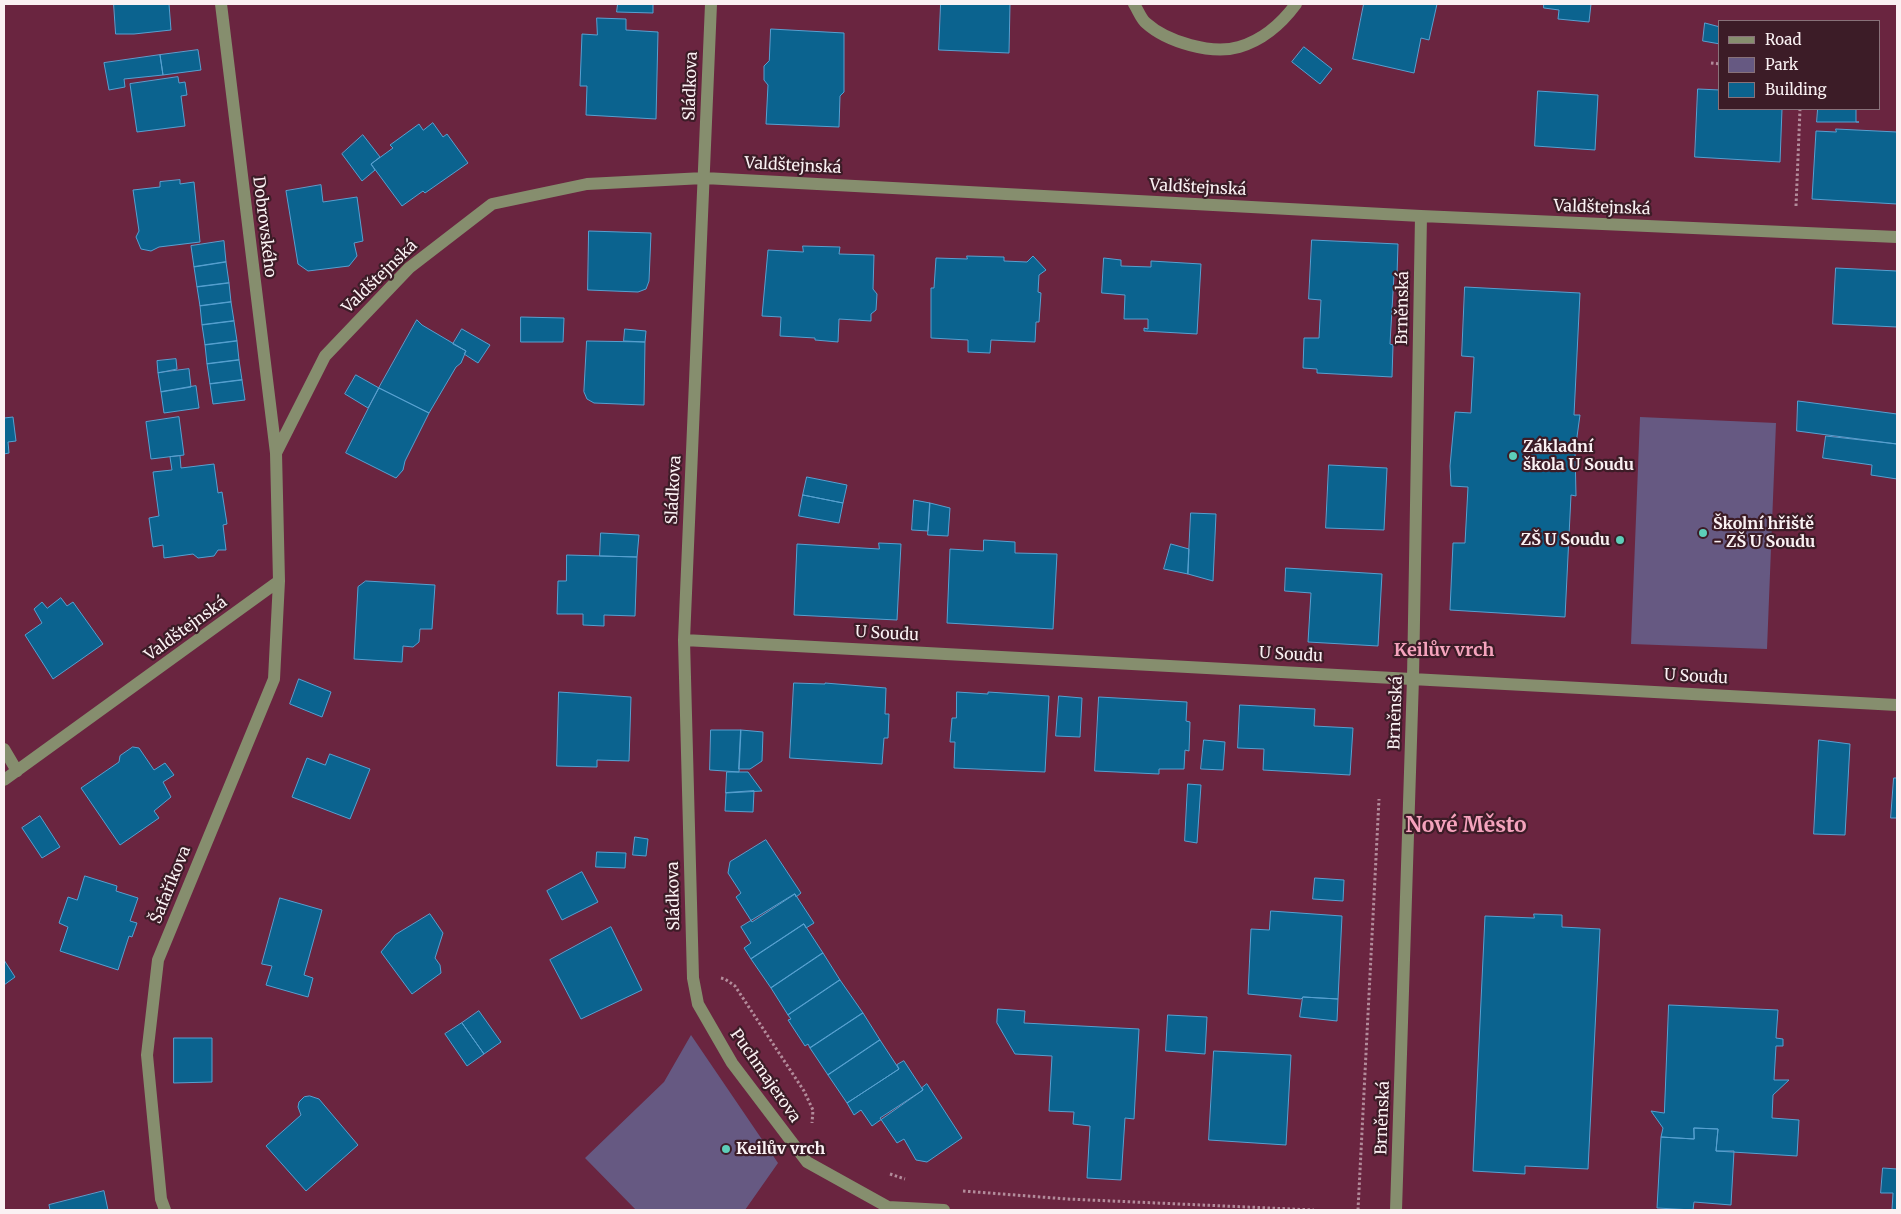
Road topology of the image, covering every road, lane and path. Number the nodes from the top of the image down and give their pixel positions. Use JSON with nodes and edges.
{"nodes":[{"id":1,"x":221,"y":4,"type":"edge"},
{"id":2,"x":711,"y":4,"type":"edge"},
{"id":3,"x":1134,"y":4,"type":"edge"},
{"id":4,"x":1296,"y":4,"type":"edge"},
{"id":5,"x":1711,"y":63,"type":"dead end"},
{"id":6,"x":1718,"y":64,"type":"edge"},
{"id":7,"x":1800,"y":110,"type":"edge"},
{"id":8,"x":704,"y":178,"type":"junction"},
{"id":9,"x":1421,"y":216,"type":"junction"},
{"id":10,"x":1795,"y":232,"type":"junction"},
{"id":11,"x":1897,"y":237,"type":"edge"},
{"id":12,"x":276,"y":453,"type":"junction"},
{"id":13,"x":279,"y":581,"type":"junction"},
{"id":14,"x":684,"y":640,"type":"junction"},
{"id":15,"x":1413,"y":678,"type":"junction"},
{"id":16,"x":1897,"y":705,"type":"edge"},
{"id":17,"x":4,"y":749,"type":"edge"},
{"id":18,"x":16,"y":771,"type":"junction"},
{"id":19,"x":4,"y":780,"type":"edge"},
{"id":20,"x":1380,"y":794,"type":"dead end"},
{"id":21,"x":693,"y":978,"type":"junction"},
{"id":22,"x":812,"y":1127,"type":"dead end"},
{"id":23,"x":888,"y":1174,"type":"dead end"},
{"id":24,"x":913,"y":1181,"type":"dead end"},
{"id":25,"x":959,"y":1190,"type":"dead end"},
{"id":26,"x":165,"y":1210,"type":"edge"},
{"id":27,"x":944,"y":1210,"type":"edge"},
{"id":28,"x":1314,"y":1210,"type":"edge"},
{"id":29,"x":1358,"y":1210,"type":"edge"},
{"id":30,"x":1396,"y":1210,"type":"edge"}],
"edges":[{"from":1,"to":12,"type":"street","name":"Dobrovského"},
{"from":2,"to":8,"type":"street","name":"Sládkova"},
{"from":3,"to":4,"type":"street"},
{"from":5,"to":6,"type":"path"},
{"from":7,"to":10,"type":"path"},
{"from":8,"to":9,"type":"street","name":"Valdštejnská"},
{"from":8,"to":12,"type":"street","name":"Valdštejnská"},
{"from":8,"to":14,"type":"street","name":"Sládkova"},
{"from":9,"to":10,"type":"street","name":"Valdštejnská"},
{"from":9,"to":15,"type":"street","name":"Brněnská"},
{"from":10,"to":11,"type":"street","name":"Valdštejnská"},
{"from":12,"to":13,"type":"street","name":"Valdštejnská"},
{"from":13,"to":18,"type":"street","name":"Valdštejnská"},
{"from":13,"to":26,"type":"street","name":"Šafaříkova"},
{"from":14,"to":15,"type":"street","name":"U Soudu"},
{"from":14,"to":21,"type":"street","name":"Sládkova"},
{"from":15,"to":16,"type":"street","name":"U Soudu"},
{"from":15,"to":30,"type":"street","name":"Brněnská"},
{"from":17,"to":18,"type":"street"},
{"from":18,"to":19,"type":"street","name":"Valdštejnská"},
{"from":20,"to":29,"type":"path"},
{"from":21,"to":22,"type":"path"},
{"from":21,"to":27,"type":"street","name":"Puchmajerova"},
{"from":23,"to":24,"type":"path"},
{"from":25,"to":28,"type":"path"}]}
